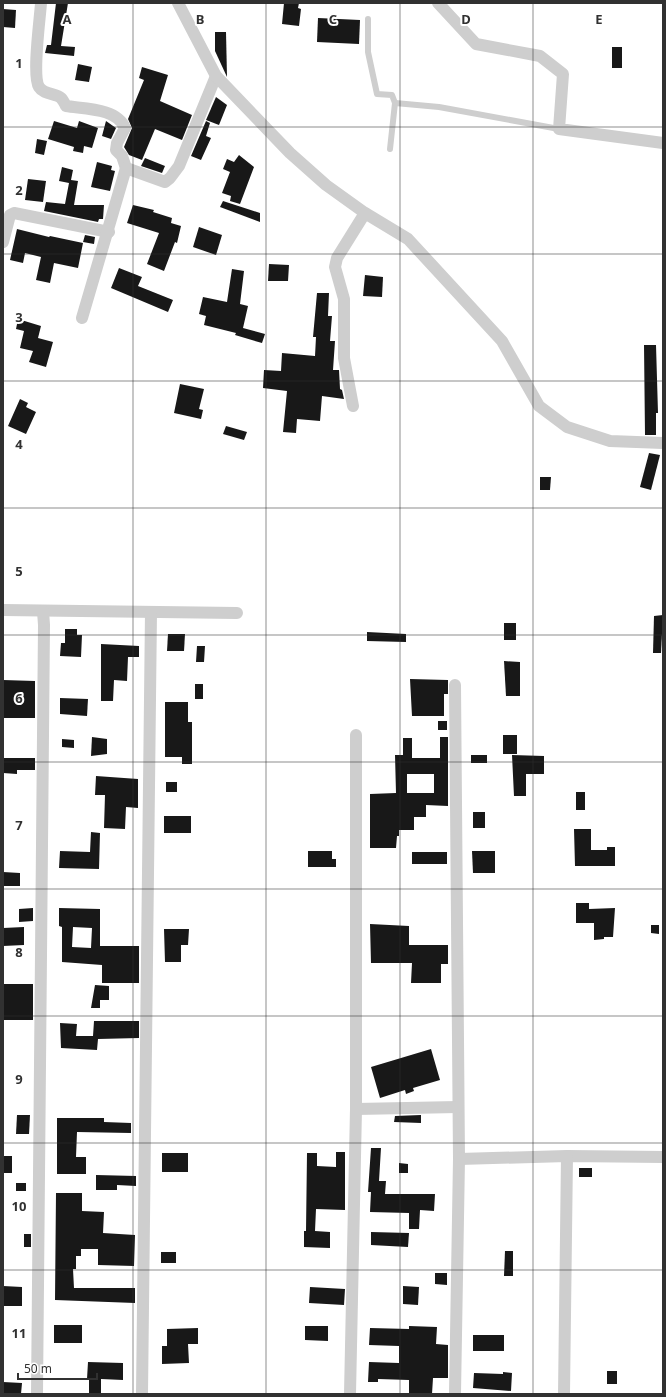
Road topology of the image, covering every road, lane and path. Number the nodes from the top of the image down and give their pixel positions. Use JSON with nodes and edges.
{"nodes":[{"id":1,"x":41,"y":3,"type":"edge"},
{"id":2,"x":178,"y":3,"type":"edge"},
{"id":3,"x":438,"y":3,"type":"edge"},
{"id":4,"x":368,"y":19,"type":"dead end"},
{"id":5,"x":216,"y":76,"type":"junction"},
{"id":6,"x":394,"y":103,"type":"junction"},
{"id":7,"x":559,"y":129,"type":"junction"},
{"id":8,"x":663,"y":143,"type":"edge"},
{"id":9,"x":390,"y":149,"type":"dead end"},
{"id":10,"x":126,"y":168,"type":"junction"},
{"id":11,"x":364,"y":213,"type":"junction"},
{"id":12,"x":109,"y":232,"type":"junction"},
{"id":13,"x":3,"y":242,"type":"edge"},
{"id":14,"x":82,"y":318,"type":"dead end"},
{"id":15,"x":353,"y":406,"type":"dead end"},
{"id":16,"x":663,"y":443,"type":"edge"},
{"id":17,"x":3,"y":610,"type":"edge"},
{"id":18,"x":43,"y":611,"type":"junction"},
{"id":19,"x":151,"y":612,"type":"junction"},
{"id":20,"x":237,"y":613,"type":"dead end"},
{"id":21,"x":455,"y":685,"type":"dead end"},
{"id":22,"x":356,"y":735,"type":"dead end"},
{"id":23,"x":458,"y":1107,"type":"junction"},
{"id":24,"x":356,"y":1110,"type":"junction"},
{"id":25,"x":567,"y":1156,"type":"junction"},
{"id":26,"x":663,"y":1157,"type":"edge"},
{"id":27,"x":459,"y":1158,"type":"junction"},
{"id":28,"x":37,"y":1394,"type":"edge"},
{"id":29,"x":142,"y":1394,"type":"edge"},
{"id":30,"x":350,"y":1394,"type":"edge"},
{"id":31,"x":455,"y":1394,"type":"edge"},
{"id":32,"x":564,"y":1394,"type":"edge"}],
"edges":[{"from":1,"to":10,"type":"street"},
{"from":2,"to":5,"type":"street"},
{"from":3,"to":7,"type":"street"},
{"from":4,"to":6,"type":"lane"},
{"from":5,"to":10,"type":"street"},
{"from":5,"to":11,"type":"street"},
{"from":6,"to":7,"type":"lane"},
{"from":6,"to":9,"type":"lane"},
{"from":7,"to":8,"type":"street"},
{"from":10,"to":12,"type":"street"},
{"from":11,"to":15,"type":"street"},
{"from":11,"to":16,"type":"street"},
{"from":12,"to":13,"type":"street"},
{"from":12,"to":14,"type":"street"},
{"from":17,"to":18,"type":"street"},
{"from":18,"to":19,"type":"street"},
{"from":18,"to":28,"type":"street"},
{"from":19,"to":20,"type":"street"},
{"from":19,"to":29,"type":"street"},
{"from":21,"to":23,"type":"street"},
{"from":22,"to":24,"type":"street"},
{"from":23,"to":24,"type":"street"},
{"from":23,"to":27,"type":"street"},
{"from":24,"to":30,"type":"street"},
{"from":25,"to":26,"type":"street"},
{"from":25,"to":27,"type":"street"},
{"from":25,"to":32,"type":"street"},
{"from":27,"to":31,"type":"street"}]}
